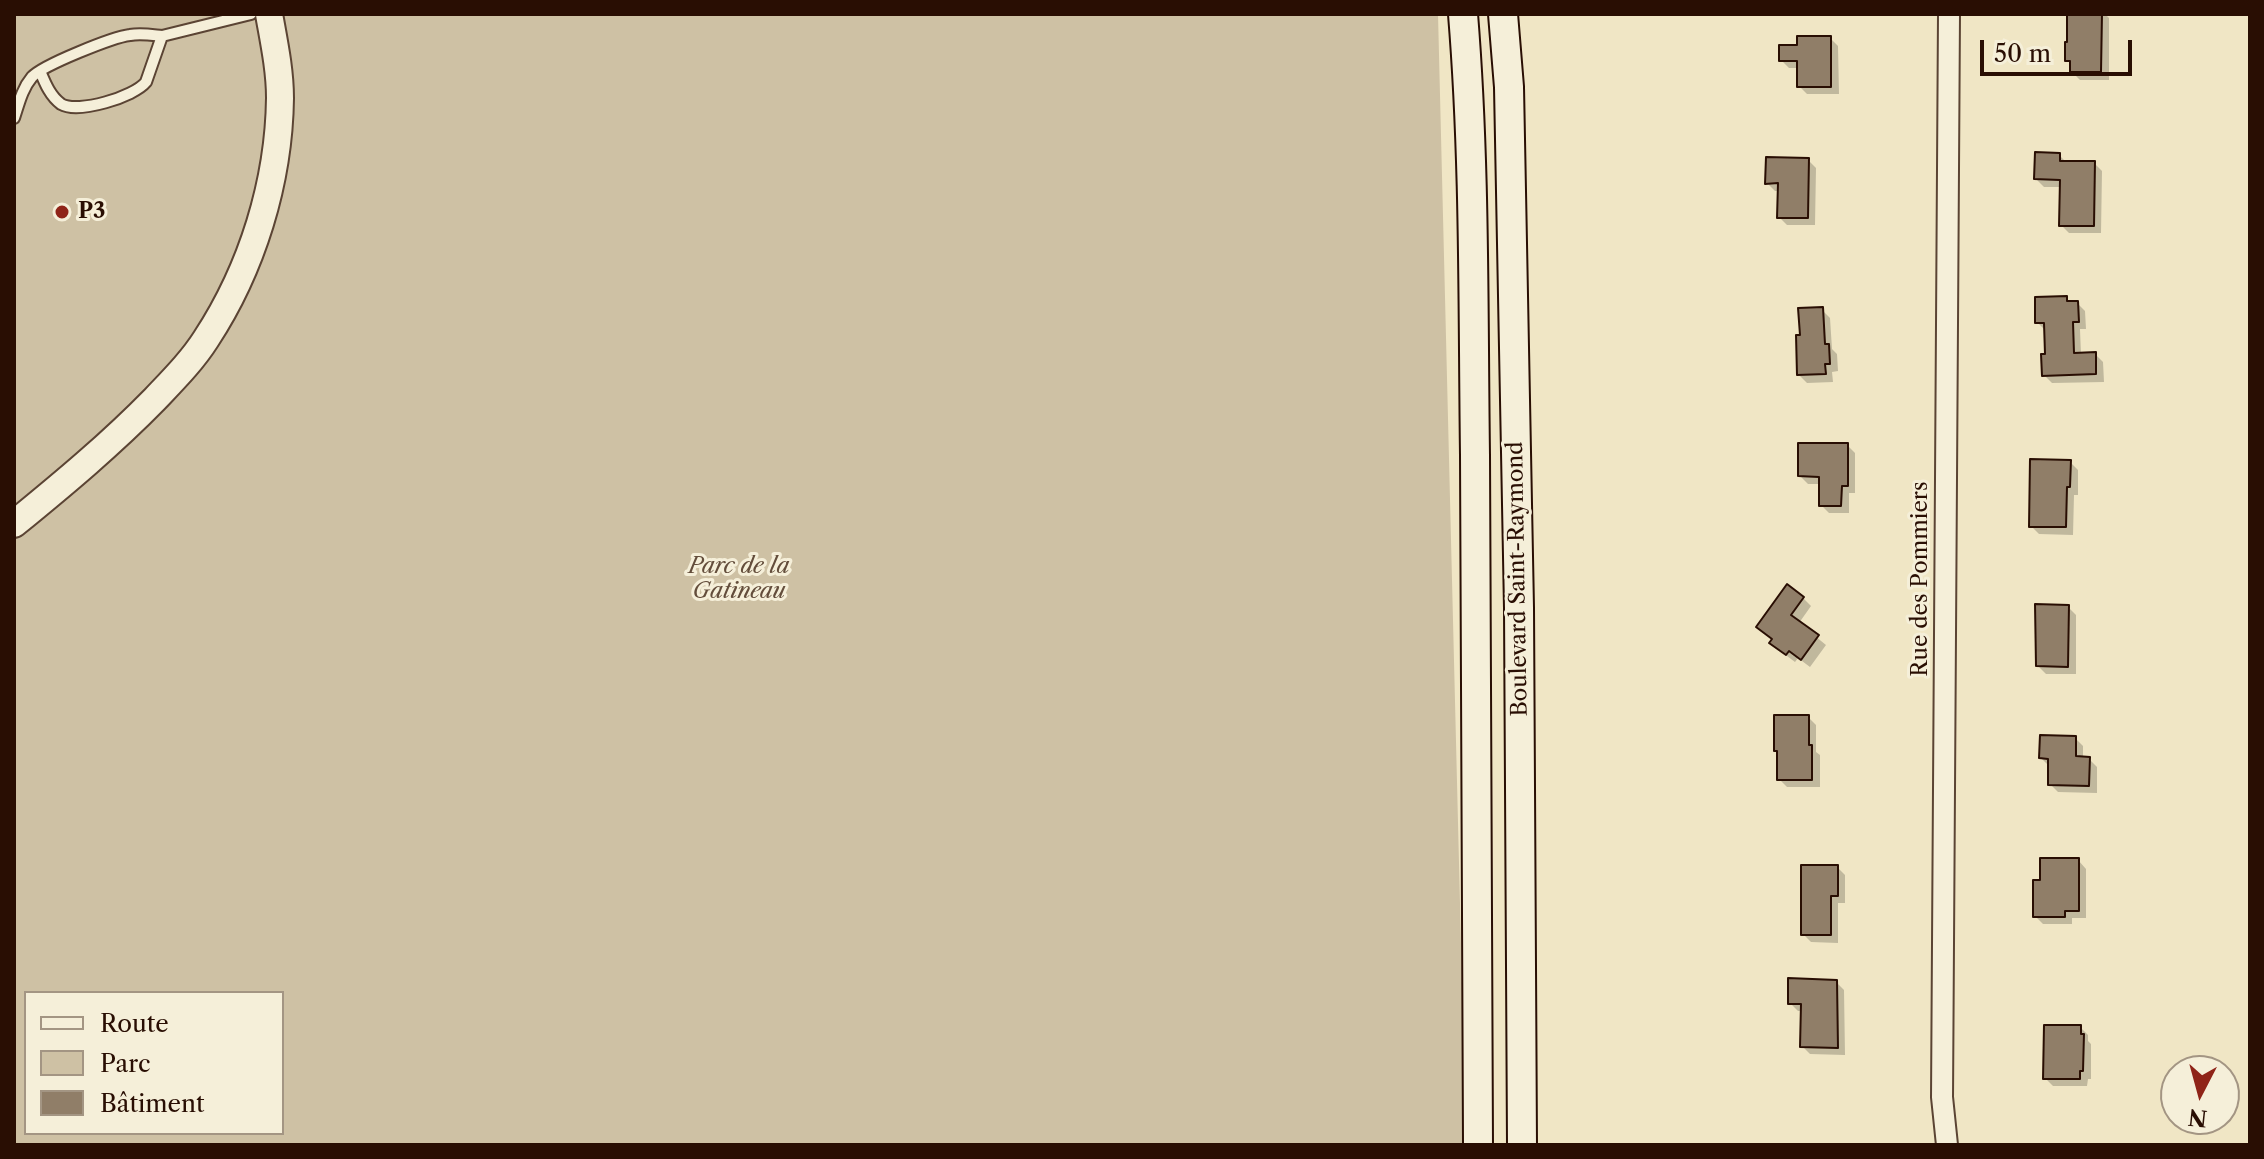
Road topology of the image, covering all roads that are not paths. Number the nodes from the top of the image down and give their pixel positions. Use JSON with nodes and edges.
{"nodes":[{"id":1,"x":251,"y":14,"type":"edge"},
{"id":2,"x":269,"y":14,"type":"edge"},
{"id":3,"x":1463,"y":14,"type":"edge"},
{"id":4,"x":1503,"y":14,"type":"edge"},
{"id":5,"x":1949,"y":14,"type":"edge"},
{"id":6,"x":162,"y":36,"type":"junction"},
{"id":7,"x":40,"y":71,"type":"junction"},
{"id":8,"x":14,"y":118,"type":"edge"},
{"id":9,"x":14,"y":524,"type":"edge"},
{"id":10,"x":1478,"y":1145,"type":"edge"},
{"id":11,"x":1522,"y":1145,"type":"edge"},
{"id":12,"x":1947,"y":1145,"type":"edge"}],
"edges":[{"from":1,"to":6,"type":"lane"},
{"from":2,"to":9,"type":"street"},
{"from":3,"to":10,"type":"main road","name":"Boulevard Saint-Raymond"},
{"from":4,"to":11,"type":"main road","name":"Boulevard Saint-Raymond"},
{"from":5,"to":12,"type":"street","name":"Rue des Pommiers"},
{"from":6,"to":7,"type":"lane"},
{"from":6,"to":7,"type":"lane"},
{"from":7,"to":8,"type":"lane"}]}
